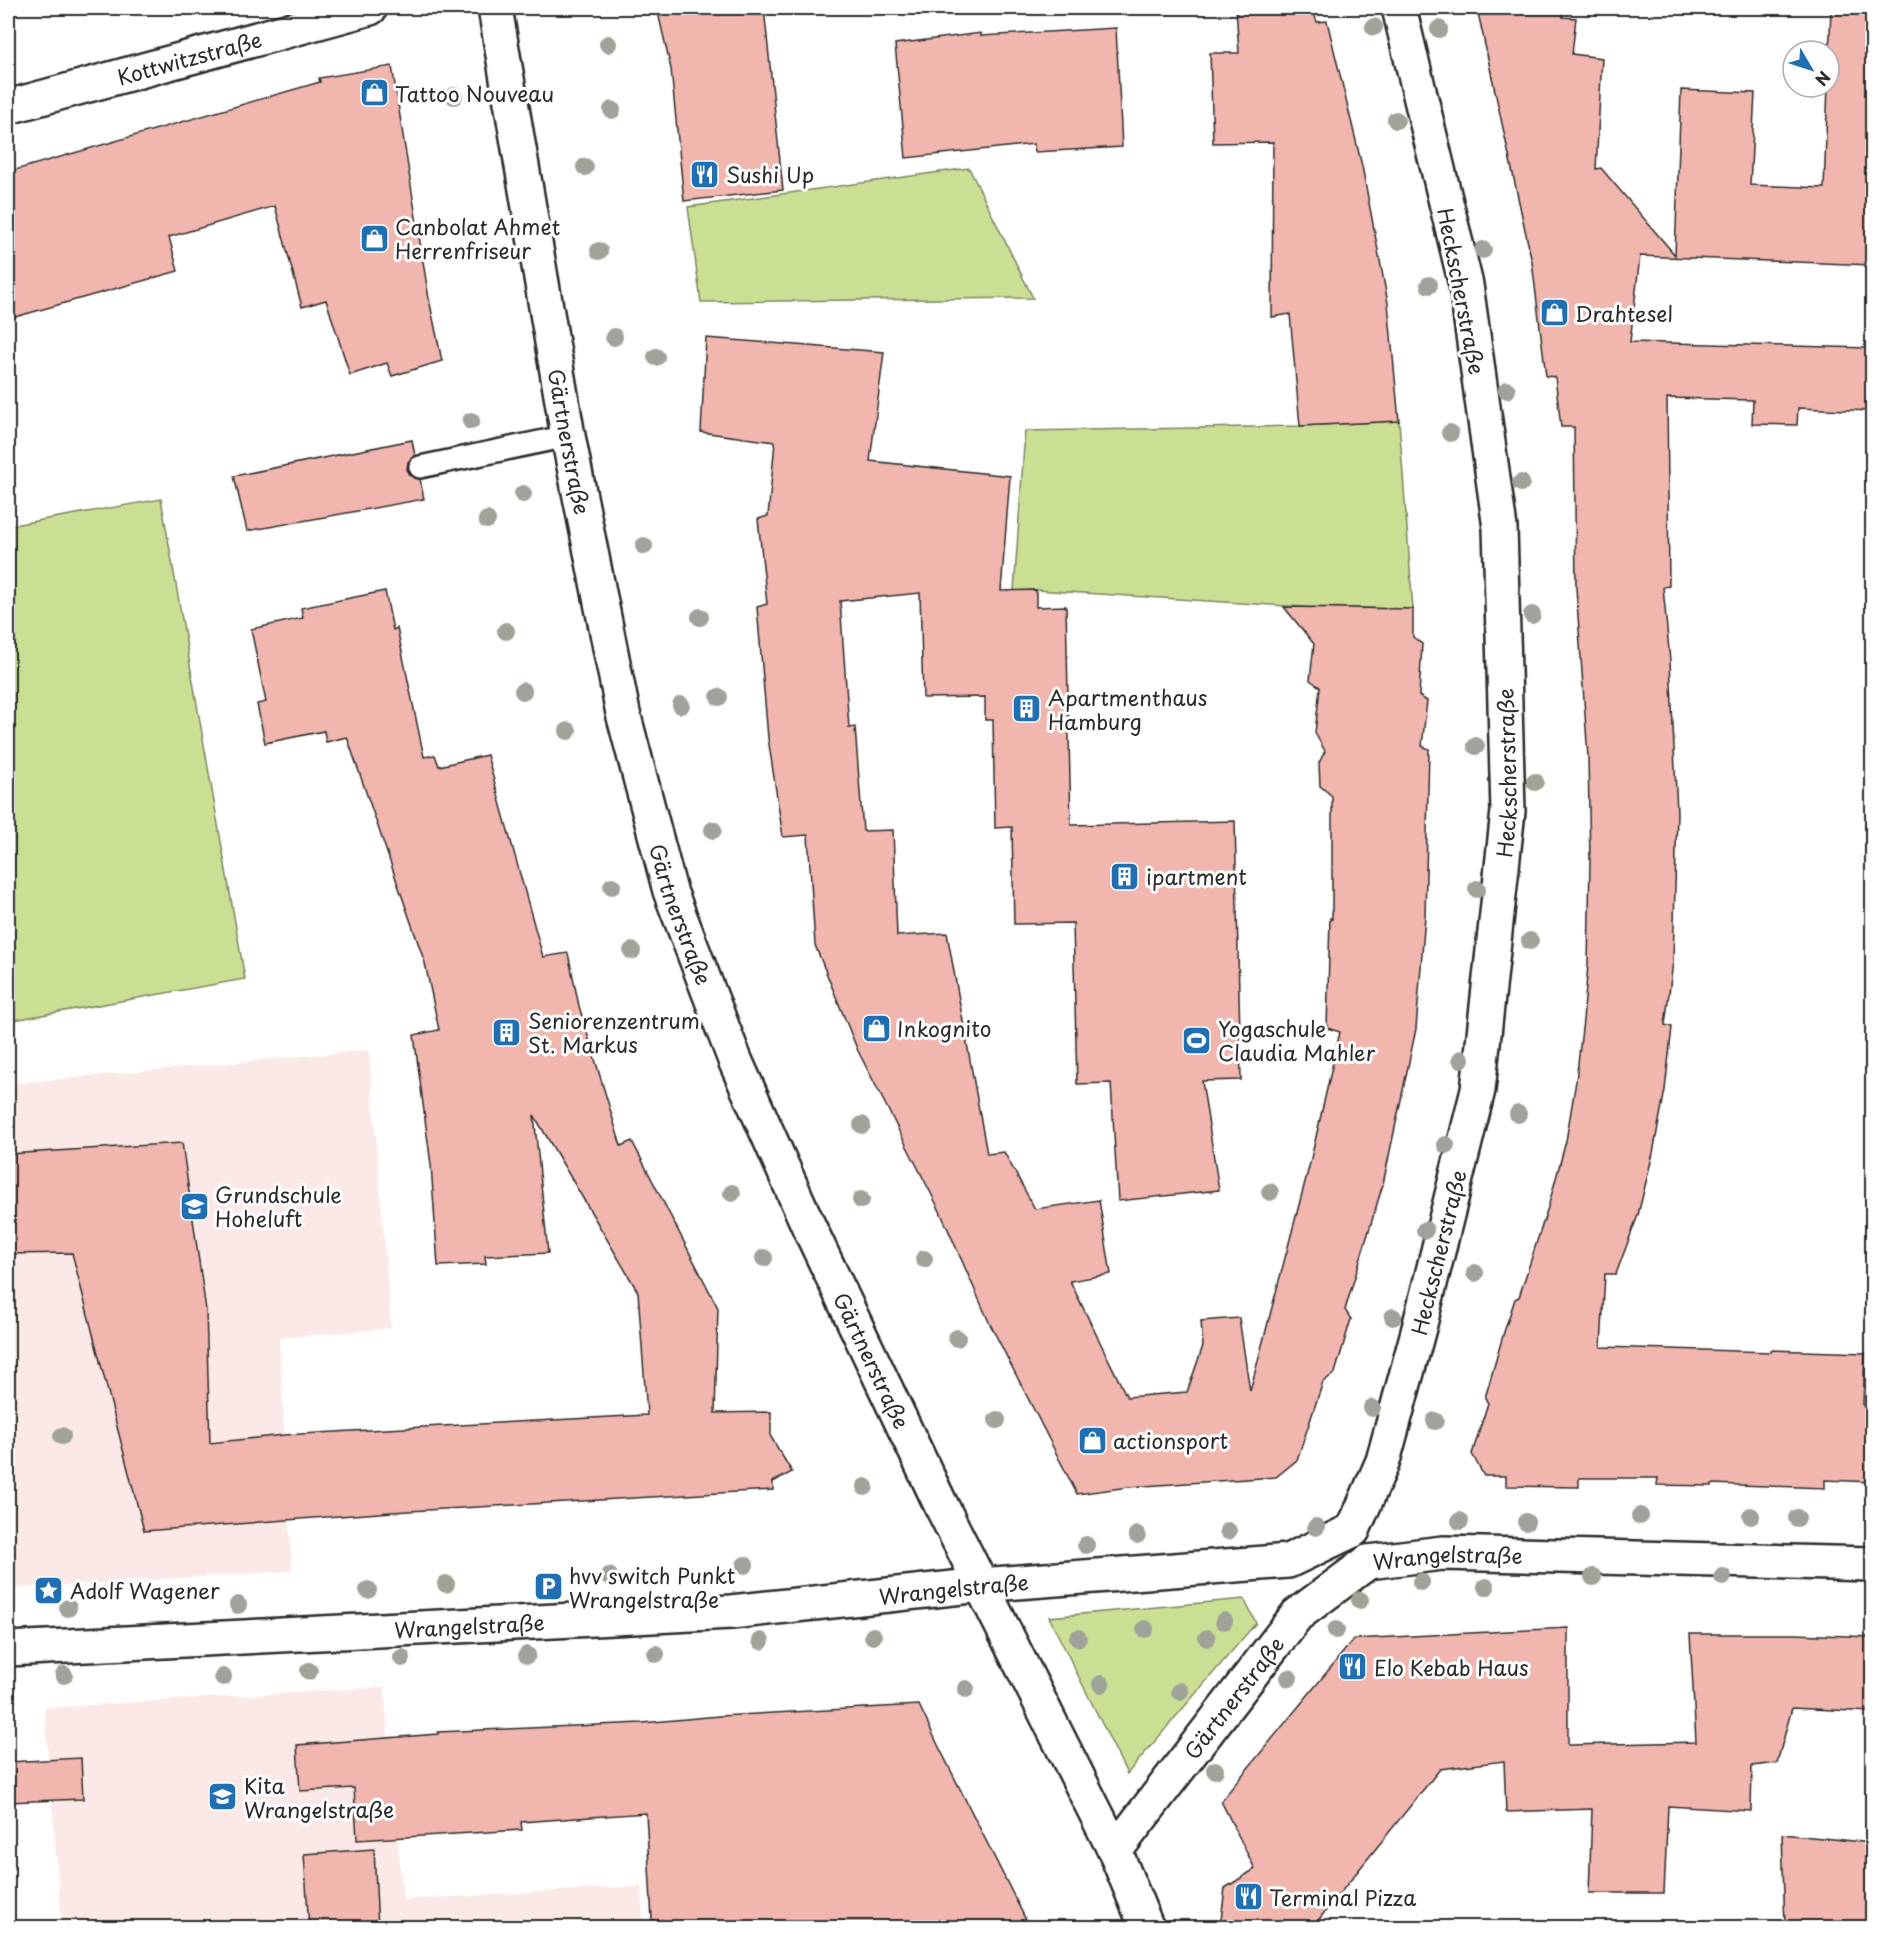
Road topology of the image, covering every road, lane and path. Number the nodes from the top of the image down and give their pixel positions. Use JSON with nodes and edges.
{"nodes":[{"id":1,"x":370,"y":8,"type":"edge"},
{"id":2,"x":495,"y":8,"type":"edge"},
{"id":3,"x":1399,"y":8,"type":"edge"},
{"id":4,"x":8,"y":107,"type":"edge"},
{"id":5,"x":568,"y":436,"type":"junction"},
{"id":6,"x":420,"y":467,"type":"dead end"},
{"id":7,"x":1353,"y":1530,"type":"junction"},
{"id":8,"x":1368,"y":1562,"type":"junction"},
{"id":9,"x":1872,"y":1564,"type":"edge"},
{"id":10,"x":981,"y":1585,"type":"junction"},
{"id":11,"x":8,"y":1649,"type":"edge"},
{"id":12,"x":1115,"y":1851,"type":"junction"},
{"id":13,"x":1147,"y":1928,"type":"edge"}],
"edges":[{"from":1,"to":4,"type":"street","name":"Kottwitzstraße"},
{"from":2,"to":5,"type":"street","name":"Gärtnerstraße"},
{"from":3,"to":7,"type":"street","name":"Heckscherstraße"},
{"from":5,"to":6,"type":"lane"},
{"from":5,"to":10,"type":"street","name":"Gärtnerstraße"},
{"from":7,"to":8,"type":"street","name":"Wrangelstraße"},
{"from":7,"to":10,"type":"street","name":"Wrangelstraße"},
{"from":8,"to":9,"type":"street","name":"Wrangelstraße"},
{"from":8,"to":12,"type":"street","name":"Gärtnerstraße"},
{"from":10,"to":11,"type":"street","name":"Wrangelstraße"},
{"from":10,"to":12,"type":"street","name":"Gärtnerstraße"},
{"from":12,"to":13,"type":"street","name":"Gärtnerstraße"}]}
